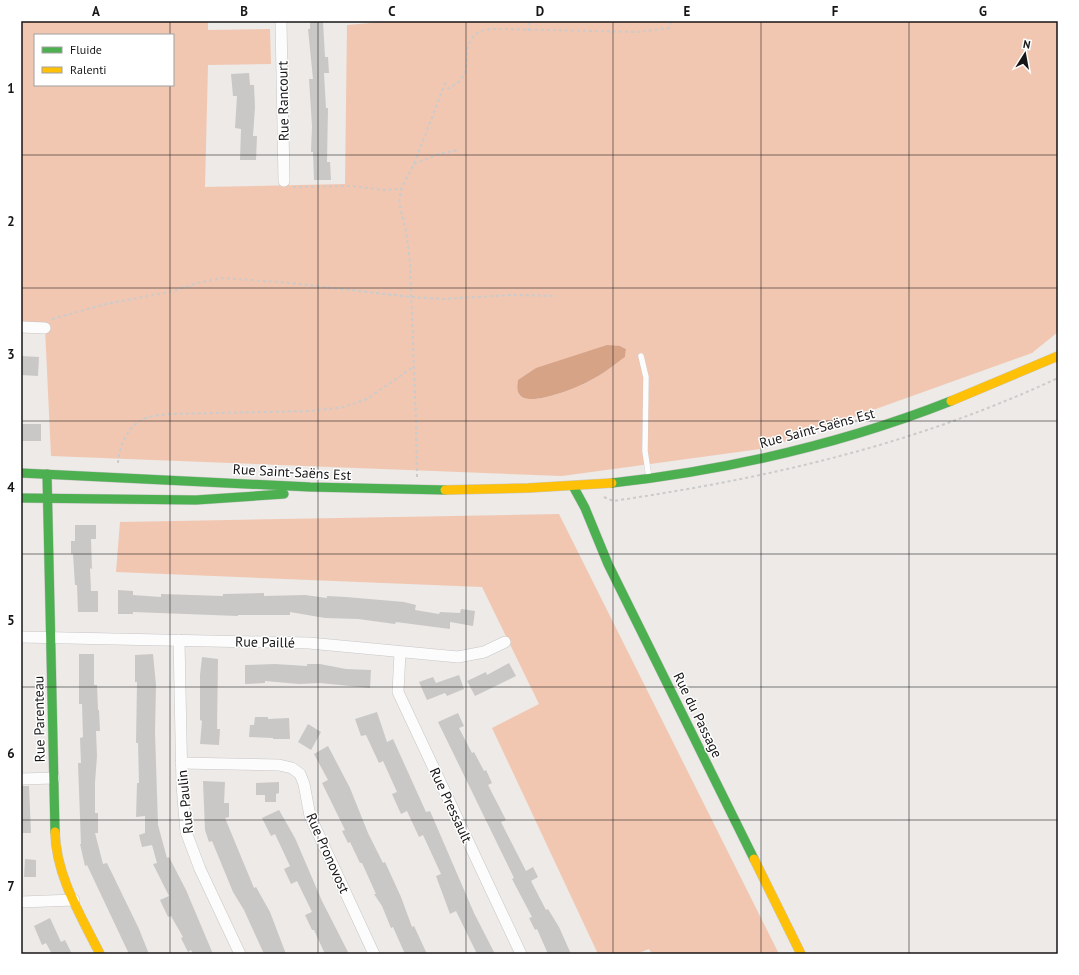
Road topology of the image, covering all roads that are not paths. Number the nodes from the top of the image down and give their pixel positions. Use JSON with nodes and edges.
{"nodes":[{"id":1,"x":281,"y":21,"type":"edge"},
{"id":2,"x":284,"y":181,"type":"road end"},
{"id":3,"x":21,"y":327,"type":"edge"},
{"id":4,"x":45,"y":328,"type":"road end"},
{"id":5,"x":641,"y":356,"type":"dead end"},
{"id":6,"x":1058,"y":356,"type":"edge"},
{"id":7,"x":21,"y":473,"type":"edge"},
{"id":8,"x":47,"y":474,"type":"junction"},
{"id":9,"x":650,"y":478,"type":"junction"},
{"id":10,"x":573,"y":486,"type":"junction"},
{"id":11,"x":364,"y":489,"type":"junction"},
{"id":12,"x":21,"y":498,"type":"edge"},
{"id":13,"x":47,"y":498,"type":"junction"},
{"id":14,"x":21,"y":637,"type":"edge"},
{"id":15,"x":52,"y":637,"type":"junction"},
{"id":16,"x":179,"y":640,"type":"junction"},
{"id":17,"x":506,"y":642,"type":"dead end"},
{"id":18,"x":400,"y":653,"type":"junction"},
{"id":19,"x":181,"y":762,"type":"junction"},
{"id":20,"x":21,"y":778,"type":"edge"},
{"id":21,"x":54,"y":778,"type":"junction"},
{"id":22,"x":74,"y":900,"type":"junction"},
{"id":23,"x":21,"y":902,"type":"edge"},
{"id":24,"x":100,"y":954,"type":"edge"},
{"id":25,"x":240,"y":954,"type":"edge"},
{"id":26,"x":374,"y":954,"type":"edge"},
{"id":27,"x":521,"y":954,"type":"edge"},
{"id":28,"x":801,"y":954,"type":"edge"}],
"edges":[{"from":1,"to":2,"type":"street","name":"Rue Rancourt"},
{"from":3,"to":4,"type":"street"},
{"from":5,"to":9,"type":"lane"},
{"from":6,"to":9,"type":"main road","name":"Rue Saint-Saëns Est"},
{"from":7,"to":8,"type":"main road","name":"Rue Saint-Saëns Est"},
{"from":8,"to":11,"type":"main road","name":"Rue Saint-Saëns Est"},
{"from":8,"to":13,"type":"main road","name":"Rue Parenteau"},
{"from":9,"to":10,"type":"main road","name":"Rue Saint-Saëns Est"},
{"from":10,"to":11,"type":"main road","name":"Rue Saint-Saëns Est"},
{"from":10,"to":28,"type":"main road","name":"Rue du Passage"},
{"from":11,"to":13,"type":"main road","name":"Rue Saint-Saëns Est"},
{"from":12,"to":13,"type":"main road","name":"Rue Saint-Saëns Est"},
{"from":13,"to":15,"type":"main road","name":"Rue Parenteau"},
{"from":14,"to":15,"type":"street","name":"Rue Paillé"},
{"from":15,"to":16,"type":"street","name":"Rue Paillé"},
{"from":15,"to":21,"type":"main road","name":"Rue Parenteau"},
{"from":16,"to":18,"type":"street","name":"Rue Paillé"},
{"from":16,"to":19,"type":"street","name":"Rue Paulin"},
{"from":17,"to":18,"type":"street","name":"Rue Paillé"},
{"from":18,"to":27,"type":"street","name":"Rue Pressault"},
{"from":19,"to":25,"type":"street","name":"Rue Paulin"},
{"from":19,"to":26,"type":"street","name":"Rue Pronovost"},
{"from":20,"to":21,"type":"street"},
{"from":21,"to":22,"type":"main road","name":"Rue Parenteau"},
{"from":22,"to":23,"type":"street"},
{"from":22,"to":24,"type":"main road","name":"Rue Parenteau"}]}
